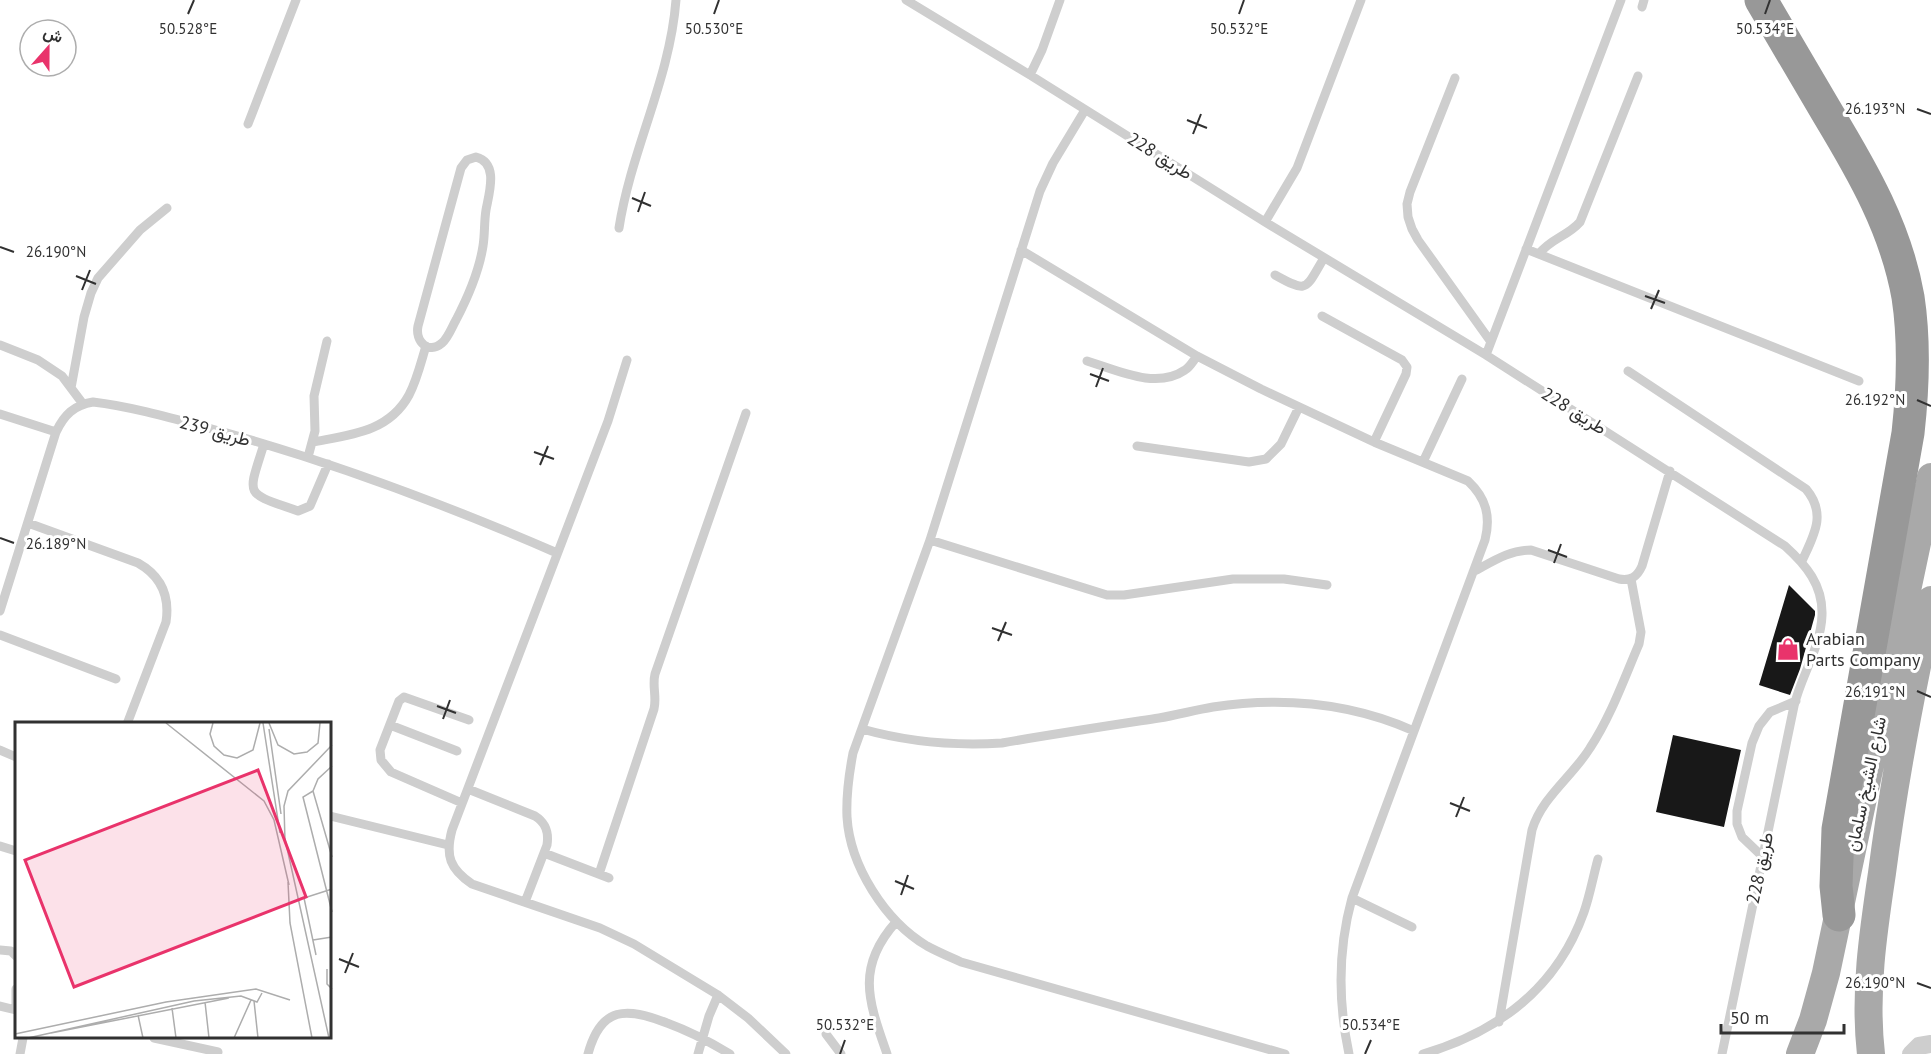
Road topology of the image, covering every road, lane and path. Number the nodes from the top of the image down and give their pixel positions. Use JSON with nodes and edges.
{"nodes":[{"id":1,"x":296,"y":0,"type":"edge"},
{"id":2,"x":676,"y":0,"type":"edge"},
{"id":3,"x":906,"y":0,"type":"edge"},
{"id":4,"x":1060,"y":0,"type":"edge"},
{"id":5,"x":1361,"y":0,"type":"edge"},
{"id":6,"x":1621,"y":0,"type":"edge"},
{"id":7,"x":1761,"y":0,"type":"edge"},
{"id":8,"x":1030,"y":75,"type":"junction"},
{"id":9,"x":1638,"y":76,"type":"dead end"},
{"id":10,"x":1455,"y":78,"type":"dead end"},
{"id":11,"x":1085,"y":110,"type":"junction"},
{"id":12,"x":248,"y":124,"type":"dead end"},
{"id":13,"x":167,"y":208,"type":"dead end"},
{"id":14,"x":1265,"y":222,"type":"junction"},
{"id":15,"x":619,"y":228,"type":"dead end"},
{"id":16,"x":1526,"y":249,"type":"junction"},
{"id":17,"x":1021,"y":250,"type":"junction"},
{"id":18,"x":1539,"y":254,"type":"junction"},
{"id":19,"x":1324,"y":258,"type":"junction"},
{"id":20,"x":1275,"y":275,"type":"dead end"},
{"id":21,"x":1322,"y":316,"type":"dead end"},
{"id":22,"x":327,"y":341,"type":"dead end"},
{"id":23,"x":1491,"y":342,"type":"junction"},
{"id":24,"x":0,"y":345,"type":"edge"},
{"id":25,"x":426,"y":346,"type":"junction"},
{"id":26,"x":1486,"y":355,"type":"junction"},
{"id":27,"x":1197,"y":356,"type":"junction"},
{"id":28,"x":627,"y":360,"type":"dead end"},
{"id":29,"x":1087,"y":361,"type":"dead end"},
{"id":30,"x":1628,"y":371,"type":"dead end"},
{"id":31,"x":1462,"y":379,"type":"dead end"},
{"id":32,"x":1859,"y":381,"type":"dead end"},
{"id":33,"x":71,"y":388,"type":"junction"},
{"id":34,"x":83,"y":404,"type":"junction"},
{"id":35,"x":1299,"y":407,"type":"junction"},
{"id":36,"x":746,"y":413,"type":"dead end"},
{"id":37,"x":0,"y":414,"type":"edge"},
{"id":38,"x":57,"y":432,"type":"junction"},
{"id":39,"x":313,"y":442,"type":"junction"},
{"id":40,"x":1374,"y":442,"type":"junction"},
{"id":41,"x":264,"y":444,"type":"junction"},
{"id":42,"x":1137,"y":446,"type":"dead end"},
{"id":43,"x":308,"y":457,"type":"junction"},
{"id":44,"x":1423,"y":462,"type":"junction"},
{"id":45,"x":328,"y":464,"type":"junction"},
{"id":46,"x":1670,"y":471,"type":"junction"},
{"id":47,"x":1931,"y":477,"type":"edge"},
{"id":48,"x":28,"y":523,"type":"junction"},
{"id":49,"x":930,"y":540,"type":"junction"},
{"id":50,"x":557,"y":553,"type":"junction"},
{"id":51,"x":1802,"y":561,"type":"junction"},
{"id":52,"x":1473,"y":572,"type":"junction"},
{"id":53,"x":1631,"y":579,"type":"junction"},
{"id":54,"x":1327,"y":585,"type":"dead end"},
{"id":55,"x":1931,"y":600,"type":"edge"},
{"id":56,"x":1,"y":605,"type":"edge"},
{"id":57,"x":0,"y":635,"type":"edge"},
{"id":58,"x":116,"y":680,"type":"dead end"},
{"id":59,"x":1796,"y":700,"type":"junction"},
{"id":60,"x":469,"y":720,"type":"dead end"},
{"id":61,"x":128,"y":722,"type":"edge"},
{"id":62,"x":390,"y":724,"type":"junction"},
{"id":63,"x":861,"y":729,"type":"junction"},
{"id":64,"x":1414,"y":731,"type":"junction"},
{"id":65,"x":0,"y":750,"type":"edge"},
{"id":66,"x":458,"y":751,"type":"dead end"},
{"id":67,"x":15,"y":757,"type":"edge"},
{"id":68,"x":468,"y":789,"type":"junction"},
{"id":69,"x":462,"y":803,"type":"junction"},
{"id":70,"x":332,"y":816,"type":"edge"},
{"id":71,"x":448,"y":845,"type":"junction"},
{"id":72,"x":0,"y":846,"type":"edge"},
{"id":73,"x":15,"y":852,"type":"edge"},
{"id":74,"x":544,"y":853,"type":"junction"},
{"id":75,"x":1763,"y":856,"type":"junction"},
{"id":76,"x":1598,"y":859,"type":"dead end"},
{"id":77,"x":599,"y":874,"type":"junction"},
{"id":78,"x":609,"y":878,"type":"dead end"},
{"id":79,"x":1352,"y":898,"type":"junction"},
{"id":80,"x":525,"y":902,"type":"junction"},
{"id":81,"x":1839,"y":915,"type":"junction"},
{"id":82,"x":896,"y":922,"type":"junction"},
{"id":83,"x":1412,"y":927,"type":"dead end"},
{"id":84,"x":0,"y":950,"type":"edge"},
{"id":85,"x":15,"y":955,"type":"edge"},
{"id":86,"x":718,"y":995,"type":"junction"},
{"id":87,"x":0,"y":1006,"type":"edge"},
{"id":88,"x":15,"y":1010,"type":"edge"},
{"id":89,"x":1499,"y":1022,"type":"junction"},
{"id":90,"x":826,"y":1034,"type":"dead end"},
{"id":91,"x":702,"y":1038,"type":"junction"},
{"id":92,"x":23,"y":1039,"type":"edge"},
{"id":93,"x":178,"y":1040,"type":"edge"},
{"id":94,"x":1931,"y":1044,"type":"edge"},
{"id":95,"x":218,"y":1052,"type":"dead end"},
{"id":96,"x":20,"y":1054,"type":"edge"},
{"id":97,"x":588,"y":1054,"type":"edge"},
{"id":98,"x":698,"y":1054,"type":"edge"},
{"id":99,"x":730,"y":1054,"type":"edge"},
{"id":100,"x":786,"y":1054,"type":"edge"},
{"id":101,"x":841,"y":1054,"type":"edge"},
{"id":102,"x":887,"y":1054,"type":"edge"},
{"id":103,"x":1285,"y":1054,"type":"edge"},
{"id":104,"x":1349,"y":1054,"type":"edge"},
{"id":105,"x":1423,"y":1054,"type":"edge"},
{"id":106,"x":1722,"y":1054,"type":"edge"},
{"id":107,"x":1800,"y":1054,"type":"edge"},
{"id":108,"x":1871,"y":1054,"type":"edge"},
{"id":109,"x":1911,"y":1054,"type":"edge"}],
"edges":[{"from":1,"to":12,"type":"lane"},
{"from":2,"to":15,"type":"lane"},
{"from":3,"to":8,"type":"lane","name":"طريق 228"},
{"from":4,"to":8,"type":"lane"},
{"from":5,"to":14,"type":"lane"},
{"from":6,"to":16,"type":"lane"},
{"from":7,"to":81,"type":"highway"},
{"from":8,"to":11,"type":"lane","name":"طريق 228"},
{"from":9,"to":18,"type":"lane"},
{"from":10,"to":23,"type":"lane"},
{"from":11,"to":14,"type":"lane","name":"طريق 228"},
{"from":11,"to":17,"type":"lane"},
{"from":13,"to":33,"type":"lane"},
{"from":14,"to":19,"type":"lane","name":"طريق 228"},
{"from":16,"to":18,"type":"lane"},
{"from":16,"to":23,"type":"lane"},
{"from":17,"to":27,"type":"lane"},
{"from":17,"to":49,"type":"lane"},
{"from":18,"to":32,"type":"lane"},
{"from":19,"to":20,"type":"lane"},
{"from":19,"to":26,"type":"lane","name":"طريق 228"},
{"from":21,"to":40,"type":"lane"},
{"from":22,"to":39,"type":"lane"},
{"from":23,"to":26,"type":"lane"},
{"from":24,"to":33,"type":"lane"},
{"from":25,"to":25,"type":"lane"},
{"from":25,"to":39,"type":"lane"},
{"from":26,"to":46,"type":"lane","name":"طريق 228"},
{"from":27,"to":29,"type":"lane"},
{"from":27,"to":35,"type":"lane"},
{"from":28,"to":50,"type":"lane"},
{"from":30,"to":51,"type":"lane"},
{"from":31,"to":44,"type":"lane"},
{"from":33,"to":34,"type":"lane"},
{"from":34,"to":38,"type":"lane"},
{"from":34,"to":41,"type":"lane","name":"طريق 239"},
{"from":35,"to":40,"type":"lane"},
{"from":35,"to":42,"type":"lane"},
{"from":36,"to":77,"type":"lane"},
{"from":37,"to":38,"type":"lane"},
{"from":38,"to":48,"type":"lane"},
{"from":39,"to":43,"type":"lane"},
{"from":40,"to":44,"type":"lane"},
{"from":41,"to":43,"type":"lane","name":"طريق 239"},
{"from":41,"to":45,"type":"lane"},
{"from":43,"to":45,"type":"lane","name":"طريق 239"},
{"from":44,"to":52,"type":"lane"},
{"from":45,"to":50,"type":"lane","name":"طريق 239"},
{"from":46,"to":51,"type":"lane","name":"طريق 228"},
{"from":46,"to":53,"type":"lane"},
{"from":47,"to":81,"type":"main road","name":"شارع الشيخ سلمان"},
{"from":48,"to":56,"type":"lane"},
{"from":48,"to":61,"type":"lane"},
{"from":49,"to":54,"type":"lane"},
{"from":49,"to":63,"type":"lane"},
{"from":50,"to":68,"type":"lane"},
{"from":51,"to":59,"type":"lane","name":"طريق 228"},
{"from":52,"to":53,"type":"lane"},
{"from":52,"to":64,"type":"lane"},
{"from":53,"to":89,"type":"lane"},
{"from":55,"to":108,"type":"main road","name":"شارع الشيخ سلمان"},
{"from":57,"to":58,"type":"lane"},
{"from":59,"to":75,"type":"lane","name":"طريق 228"},
{"from":59,"to":75,"type":"lane"},
{"from":60,"to":62,"type":"lane"},
{"from":62,"to":66,"type":"lane"},
{"from":62,"to":69,"type":"lane"},
{"from":63,"to":64,"type":"lane"},
{"from":63,"to":82,"type":"lane"},
{"from":64,"to":79,"type":"lane"},
{"from":65,"to":67,"type":"lane"},
{"from":68,"to":69,"type":"lane"},
{"from":68,"to":74,"type":"lane"},
{"from":69,"to":71,"type":"lane"},
{"from":70,"to":71,"type":"lane"},
{"from":71,"to":80,"type":"lane"},
{"from":72,"to":73,"type":"lane"},
{"from":74,"to":77,"type":"lane"},
{"from":74,"to":80,"type":"lane"},
{"from":75,"to":106,"type":"lane","name":"طريق 228"},
{"from":76,"to":89,"type":"lane"},
{"from":77,"to":78,"type":"lane"},
{"from":79,"to":83,"type":"lane"},
{"from":79,"to":104,"type":"lane"},
{"from":80,"to":86,"type":"lane"},
{"from":81,"to":107,"type":"main road","name":"شارع الشيخ سلمان"},
{"from":82,"to":102,"type":"lane"},
{"from":82,"to":103,"type":"lane"},
{"from":84,"to":85,"type":"lane"},
{"from":86,"to":91,"type":"lane"},
{"from":86,"to":100,"type":"lane"},
{"from":87,"to":88,"type":"lane"},
{"from":89,"to":105,"type":"lane"},
{"from":90,"to":101,"type":"lane"},
{"from":91,"to":97,"type":"lane"},
{"from":91,"to":98,"type":"lane"},
{"from":91,"to":99,"type":"lane"},
{"from":92,"to":96,"type":"lane"},
{"from":93,"to":95,"type":"lane"},
{"from":94,"to":109,"type":"street"}]}
